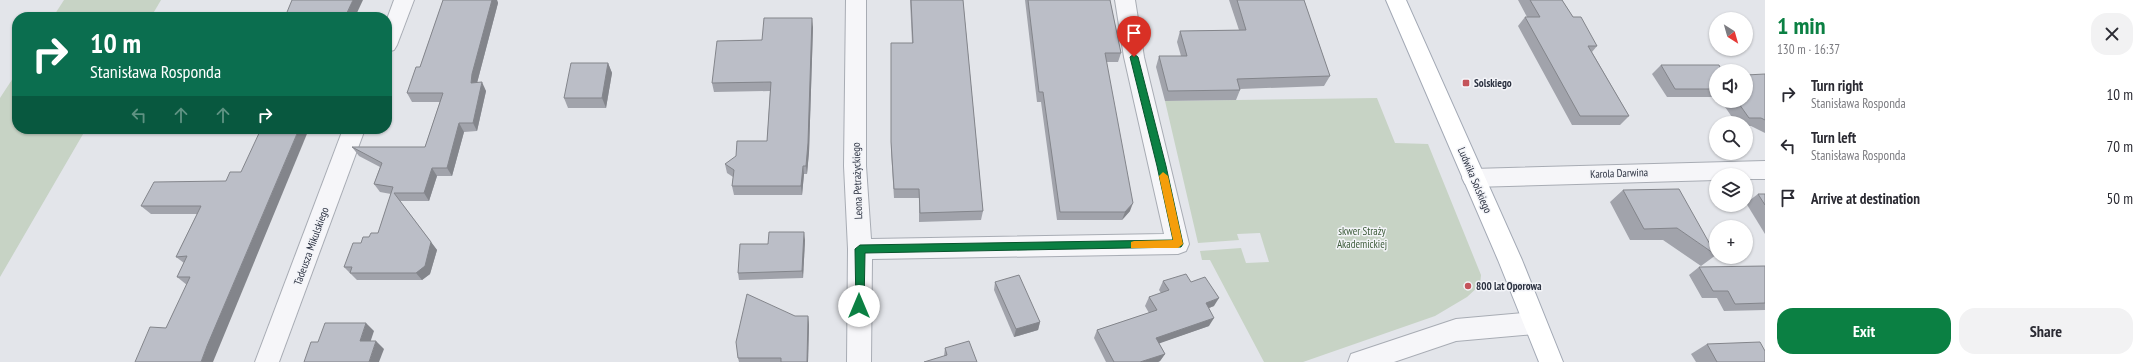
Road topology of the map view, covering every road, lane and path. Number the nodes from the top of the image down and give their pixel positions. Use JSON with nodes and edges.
{"nodes":[{"id":1,"x":404,"y":0,"type":"edge"},
{"id":2,"x":856,"y":0,"type":"edge"},
{"id":3,"x":1126,"y":0,"type":"edge"},
{"id":4,"x":1396,"y":0,"type":"edge"},
{"id":5,"x":392,"y":32,"type":"edge"},
{"id":6,"x":352,"y":134,"type":"edge"},
{"id":7,"x":1765,"y":170,"type":"edge"},
{"id":8,"x":1473,"y":178,"type":"junction"},
{"id":9,"x":860,"y":249,"type":"junction"},
{"id":10,"x":1534,"y":323,"type":"junction"},
{"id":11,"x":267,"y":362,"type":"edge"},
{"id":12,"x":859,"y":362,"type":"edge"},
{"id":13,"x":1360,"y":362,"type":"edge"},
{"id":14,"x":1551,"y":362,"type":"edge"}],
"edges":[{"from":1,"to":5,"type":"street"},
{"from":2,"to":9,"type":"street","name":"Leona Petrażyckiego"},
{"from":3,"to":9,"type":"street"},
{"from":4,"to":8,"type":"main road","name":"Ludwika Solskiego"},
{"from":6,"to":11,"type":"street","name":"Tadeusza Mikulskiego"},
{"from":7,"to":8,"type":"street","name":"Karola Darwina"},
{"from":8,"to":10,"type":"main road","name":"Ludwika Solskiego"},
{"from":9,"to":12,"type":"street","name":"Leona Petrażyckiego"},
{"from":10,"to":13,"type":"street"},
{"from":10,"to":14,"type":"main road","name":"Ludwika Solskiego"}]}
